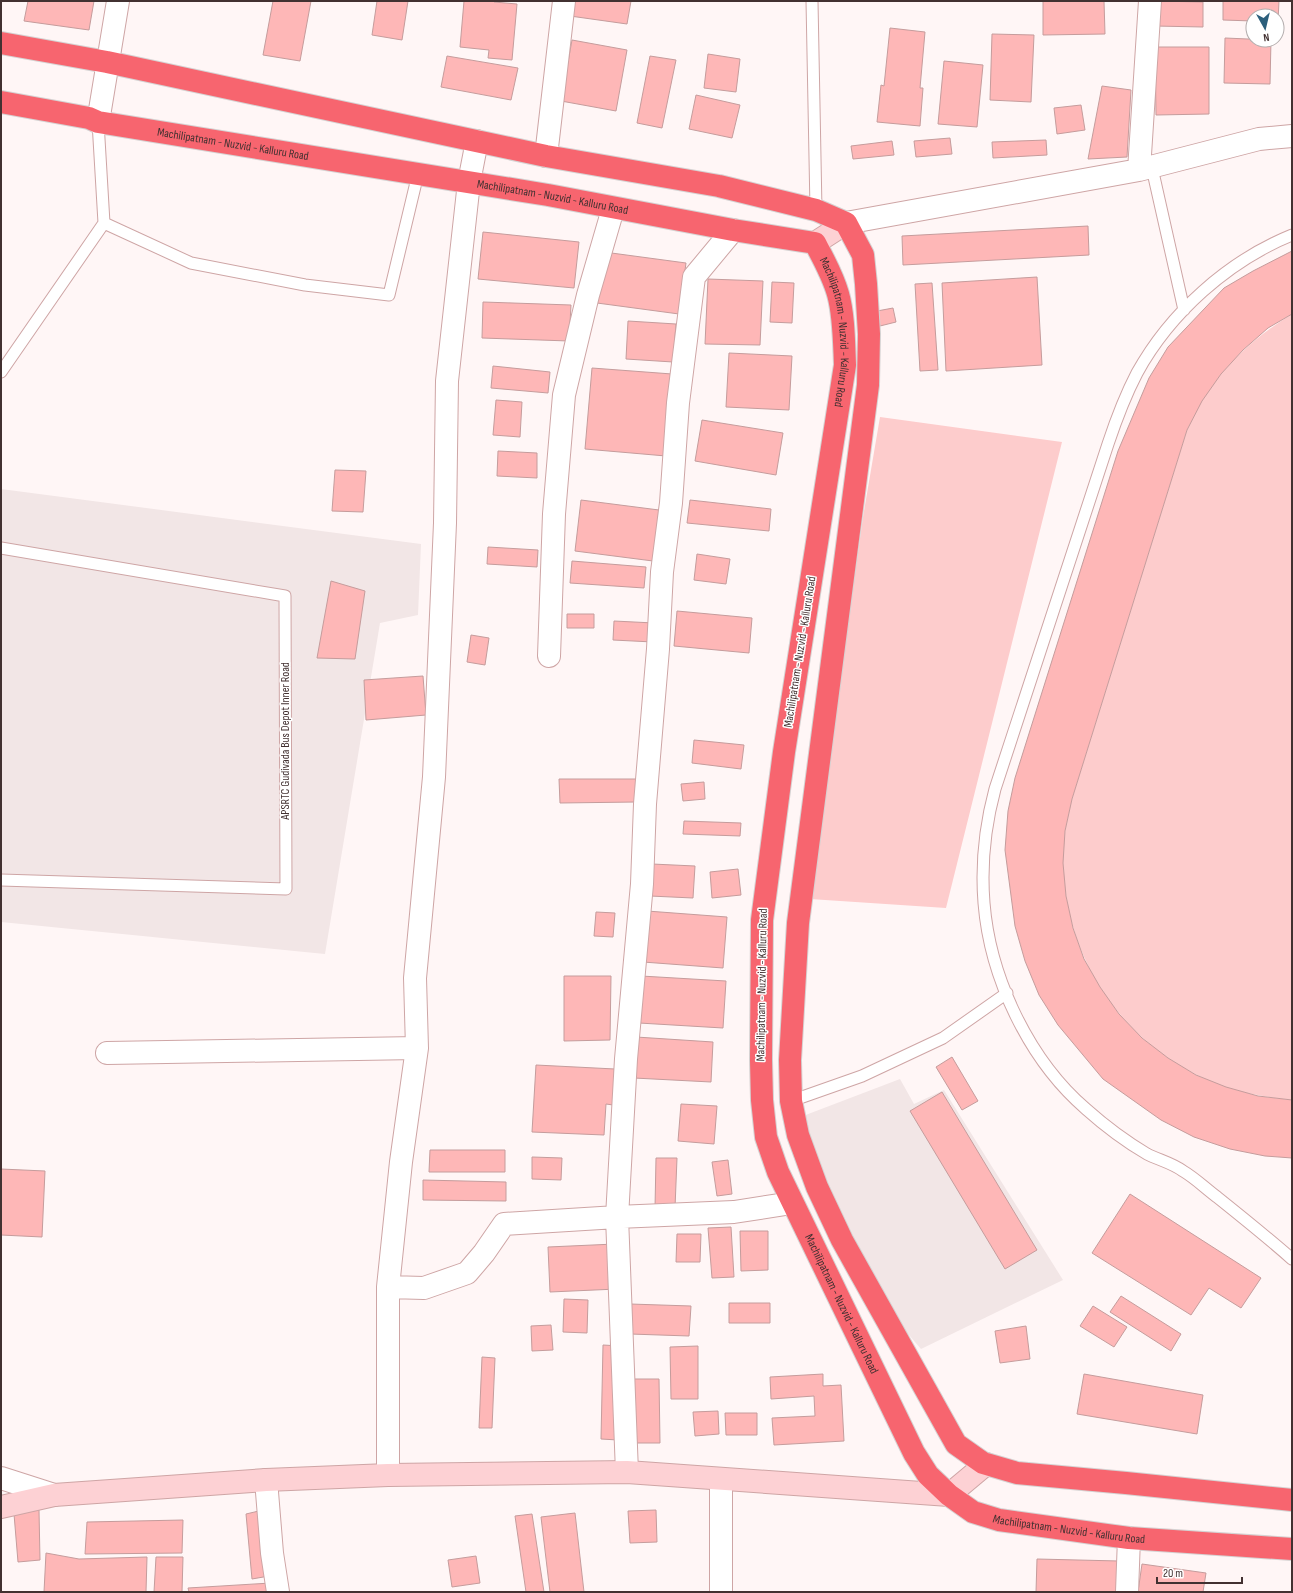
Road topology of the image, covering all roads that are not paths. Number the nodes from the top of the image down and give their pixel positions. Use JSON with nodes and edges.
{"nodes":[{"id":1,"x":118,"y":1,"type":"edge"},
{"id":2,"x":564,"y":1,"type":"edge"},
{"id":3,"x":812,"y":1,"type":"edge"},
{"id":4,"x":1150,"y":1,"type":"edge"},
{"id":5,"x":1,"y":43,"type":"edge"},
{"id":6,"x":108,"y":62,"type":"junction"},
{"id":7,"x":1,"y":102,"type":"edge"},
{"id":8,"x":98,"y":122,"type":"junction"},
{"id":9,"x":1292,"y":136,"type":"edge"},
{"id":10,"x":477,"y":141,"type":"junction"},
{"id":11,"x":546,"y":156,"type":"junction"},
{"id":12,"x":1146,"y":169,"type":"junction"},
{"id":13,"x":418,"y":174,"type":"junction"},
{"id":14,"x":469,"y":182,"type":"junction"},
{"id":15,"x":613,"y":209,"type":"junction"},
{"id":16,"x":816,"y":210,"type":"junction"},
{"id":17,"x":104,"y":223,"type":"junction"},
{"id":18,"x":846,"y":223,"type":"junction"},
{"id":19,"x":733,"y":230,"type":"junction"},
{"id":20,"x":1292,"y":235,"type":"edge"},
{"id":21,"x":815,"y":243,"type":"junction"},
{"id":22,"x":1184,"y":310,"type":"junction"},
{"id":23,"x":1,"y":372,"type":"edge"},
{"id":24,"x":1,"y":548,"type":"edge"},
{"id":25,"x":549,"y":656,"type":"dead end"},
{"id":26,"x":1,"y":880,"type":"edge"},
{"id":27,"x":1007,"y":993,"type":"junction"},
{"id":28,"x":416,"y":1048,"type":"junction"},
{"id":29,"x":107,"y":1053,"type":"dead end"},
{"id":30,"x":791,"y":1102,"type":"junction"},
{"id":31,"x":792,"y":1203,"type":"junction"},
{"id":32,"x":617,"y":1217,"type":"junction"},
{"id":33,"x":1292,"y":1259,"type":"edge"},
{"id":34,"x":388,"y":1287,"type":"junction"},
{"id":35,"x":986,"y":1464,"type":"junction"},
{"id":36,"x":627,"y":1472,"type":"junction"},
{"id":37,"x":388,"y":1475,"type":"junction"},
{"id":38,"x":1,"y":1478,"type":"edge"},
{"id":39,"x":721,"y":1479,"type":"junction"},
{"id":40,"x":266,"y":1480,"type":"junction"},
{"id":41,"x":54,"y":1495,"type":"junction"},
{"id":42,"x":949,"y":1495,"type":"junction"},
{"id":43,"x":1292,"y":1500,"type":"edge"},
{"id":44,"x":1,"y":1507,"type":"edge"},
{"id":45,"x":1129,"y":1538,"type":"junction"},
{"id":46,"x":1292,"y":1550,"type":"edge"},
{"id":47,"x":278,"y":1592,"type":"edge"},
{"id":48,"x":721,"y":1592,"type":"edge"},
{"id":49,"x":1127,"y":1592,"type":"edge"}],
"edges":[{"from":1,"to":6,"type":"street"},
{"from":2,"to":11,"type":"street"},
{"from":3,"to":16,"type":"lane"},
{"from":4,"to":12,"type":"street"},
{"from":5,"to":6,"type":"highway"},
{"from":6,"to":8,"type":"street"},
{"from":6,"to":10,"type":"highway"},
{"from":7,"to":8,"type":"highway","name":"Machilipatnam - Nuzvid - Kalluru Road"},
{"from":8,"to":13,"type":"highway","name":"Machilipatnam - Nuzvid - Kalluru Road"},
{"from":8,"to":17,"type":"lane"},
{"from":9,"to":12,"type":"street"},
{"from":10,"to":11,"type":"highway"},
{"from":10,"to":14,"type":"street"},
{"from":11,"to":16,"type":"highway"},
{"from":12,"to":18,"type":"street"},
{"from":12,"to":22,"type":"lane"},
{"from":13,"to":14,"type":"highway","name":"Machilipatnam - Nuzvid - Kalluru Road"},
{"from":13,"to":17,"type":"lane"},
{"from":14,"to":15,"type":"highway","name":"Machilipatnam - Nuzvid - Kalluru Road"},
{"from":14,"to":28,"type":"street"},
{"from":15,"to":19,"type":"highway","name":"Machilipatnam - Nuzvid - Kalluru Road"},
{"from":15,"to":25,"type":"street"},
{"from":16,"to":18,"type":"highway"},
{"from":17,"to":23,"type":"lane"},
{"from":18,"to":21,"type":"street"},
{"from":18,"to":30,"type":"highway"},
{"from":19,"to":21,"type":"highway","name":"Machilipatnam - Nuzvid - Kalluru Road"},
{"from":19,"to":32,"type":"street"},
{"from":20,"to":22,"type":"lane"},
{"from":21,"to":31,"type":"highway","name":"Machilipatnam - Nuzvid - Kalluru Road"},
{"from":22,"to":27,"type":"lane"},
{"from":24,"to":26,"type":"lane","name":"APSRTC Gudivada Bus Depot Inner Road"},
{"from":27,"to":30,"type":"lane"},
{"from":27,"to":33,"type":"lane"},
{"from":28,"to":29,"type":"street"},
{"from":28,"to":34,"type":"street"},
{"from":30,"to":35,"type":"highway"},
{"from":31,"to":32,"type":"street"},
{"from":31,"to":42,"type":"highway","name":"Machilipatnam - Nuzvid - Kalluru Road"},
{"from":32,"to":34,"type":"street"},
{"from":32,"to":36,"type":"street"},
{"from":34,"to":37,"type":"street"},
{"from":35,"to":42,"type":"street"},
{"from":35,"to":43,"type":"highway"},
{"from":36,"to":37,"type":"street"},
{"from":36,"to":39,"type":"street"},
{"from":37,"to":40,"type":"street"},
{"from":38,"to":41,"type":"street"},
{"from":39,"to":42,"type":"street"},
{"from":39,"to":48,"type":"street"},
{"from":40,"to":41,"type":"street"},
{"from":40,"to":47,"type":"street"},
{"from":41,"to":44,"type":"street"},
{"from":42,"to":45,"type":"highway","name":"Machilipatnam - Nuzvid - Kalluru Road"},
{"from":45,"to":46,"type":"highway","name":"Machilipatnam - Nuzvid - Kalluru Road"},
{"from":45,"to":49,"type":"street"}]}
